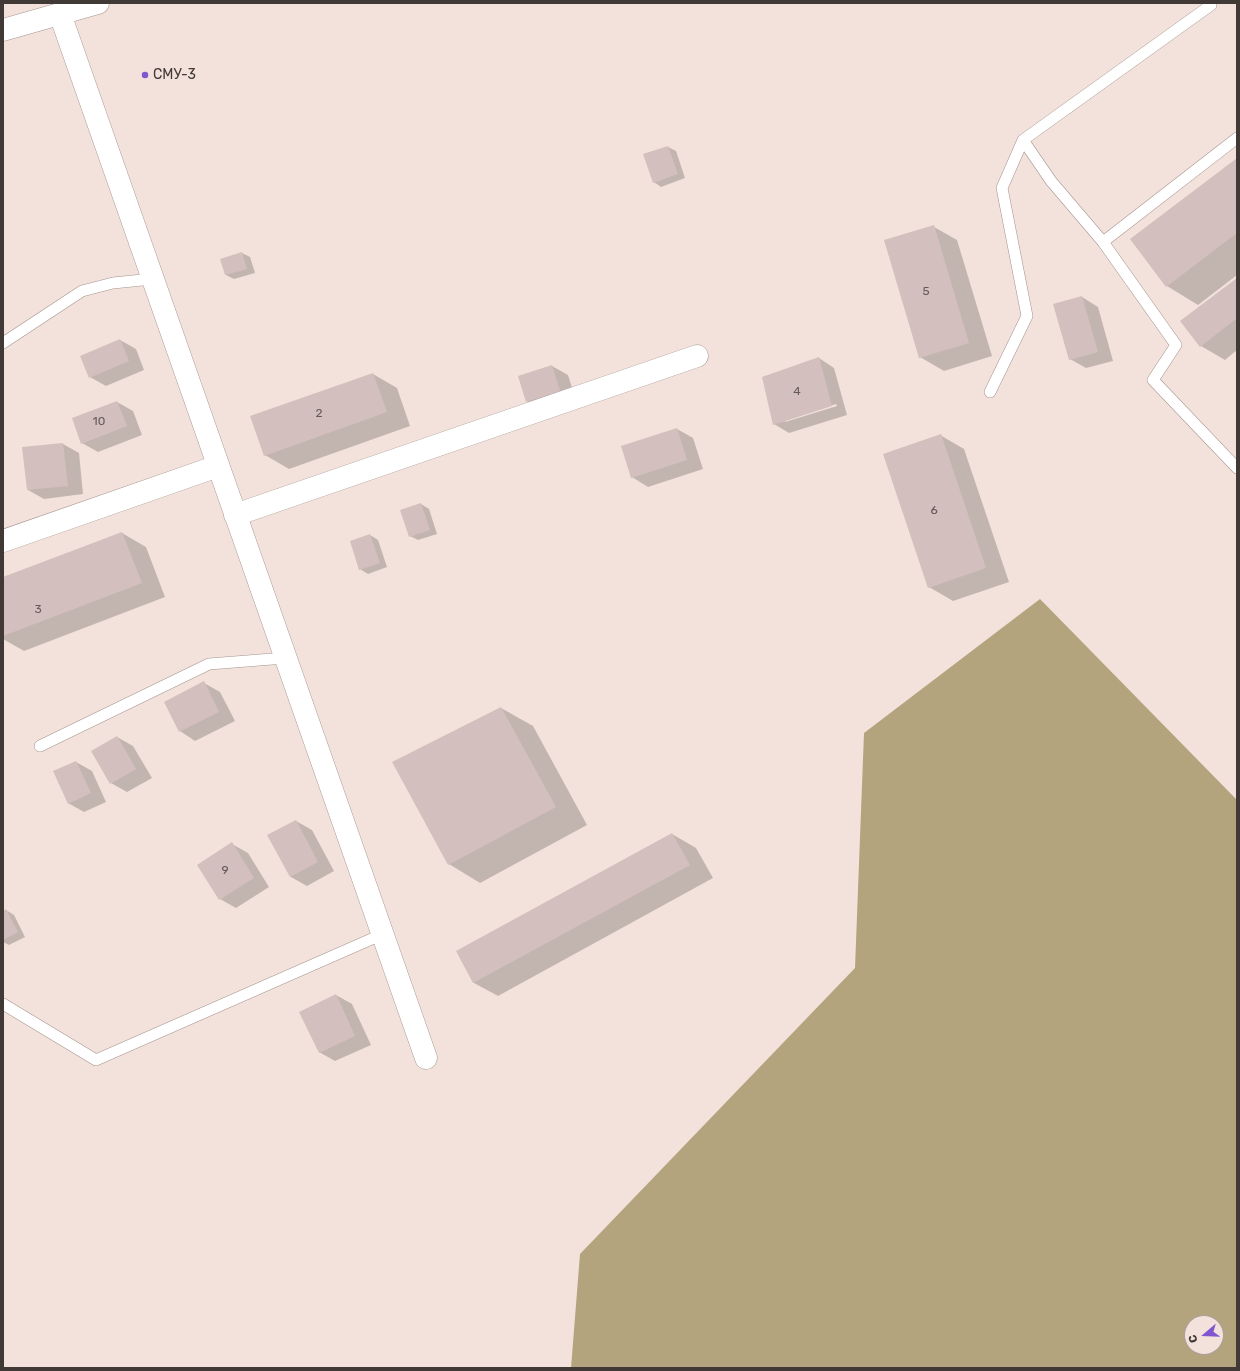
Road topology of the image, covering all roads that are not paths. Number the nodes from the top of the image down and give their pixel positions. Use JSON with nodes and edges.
{"nodes":[{"id":1,"x":98,"y":3,"type":"edge"},
{"id":2,"x":1211,"y":3,"type":"edge"},
{"id":3,"x":60,"y":14,"type":"junction"},
{"id":4,"x":3,"y":30,"type":"edge"},
{"id":5,"x":1237,"y":138,"type":"edge"},
{"id":6,"x":1023,"y":140,"type":"junction"},
{"id":7,"x":1102,"y":242,"type":"junction"},
{"id":8,"x":152,"y":279,"type":"junction"},
{"id":9,"x":3,"y":343,"type":"edge"},
{"id":10,"x":697,"y":356,"type":"dead end"},
{"id":11,"x":990,"y":392,"type":"dead end"},
{"id":12,"x":218,"y":466,"type":"junction"},
{"id":13,"x":1237,"y":468,"type":"edge"},
{"id":14,"x":235,"y":515,"type":"junction"},
{"id":15,"x":3,"y":541,"type":"edge"},
{"id":16,"x":285,"y":658,"type":"junction"},
{"id":17,"x":40,"y":746,"type":"dead end"},
{"id":18,"x":383,"y":934,"type":"junction"},
{"id":19,"x":3,"y":1004,"type":"edge"},
{"id":20,"x":426,"y":1058,"type":"dead end"}],
"edges":[{"from":1,"to":3,"type":"street"},
{"from":2,"to":6,"type":"lane"},
{"from":3,"to":4,"type":"street"},
{"from":3,"to":8,"type":"street"},
{"from":5,"to":7,"type":"lane"},
{"from":6,"to":7,"type":"lane"},
{"from":6,"to":11,"type":"lane"},
{"from":7,"to":13,"type":"lane"},
{"from":8,"to":9,"type":"lane"},
{"from":8,"to":12,"type":"street"},
{"from":10,"to":14,"type":"street"},
{"from":12,"to":14,"type":"street"},
{"from":12,"to":15,"type":"street"},
{"from":14,"to":16,"type":"street"},
{"from":16,"to":17,"type":"lane"},
{"from":16,"to":18,"type":"street"},
{"from":18,"to":19,"type":"lane"},
{"from":18,"to":20,"type":"street"}]}
